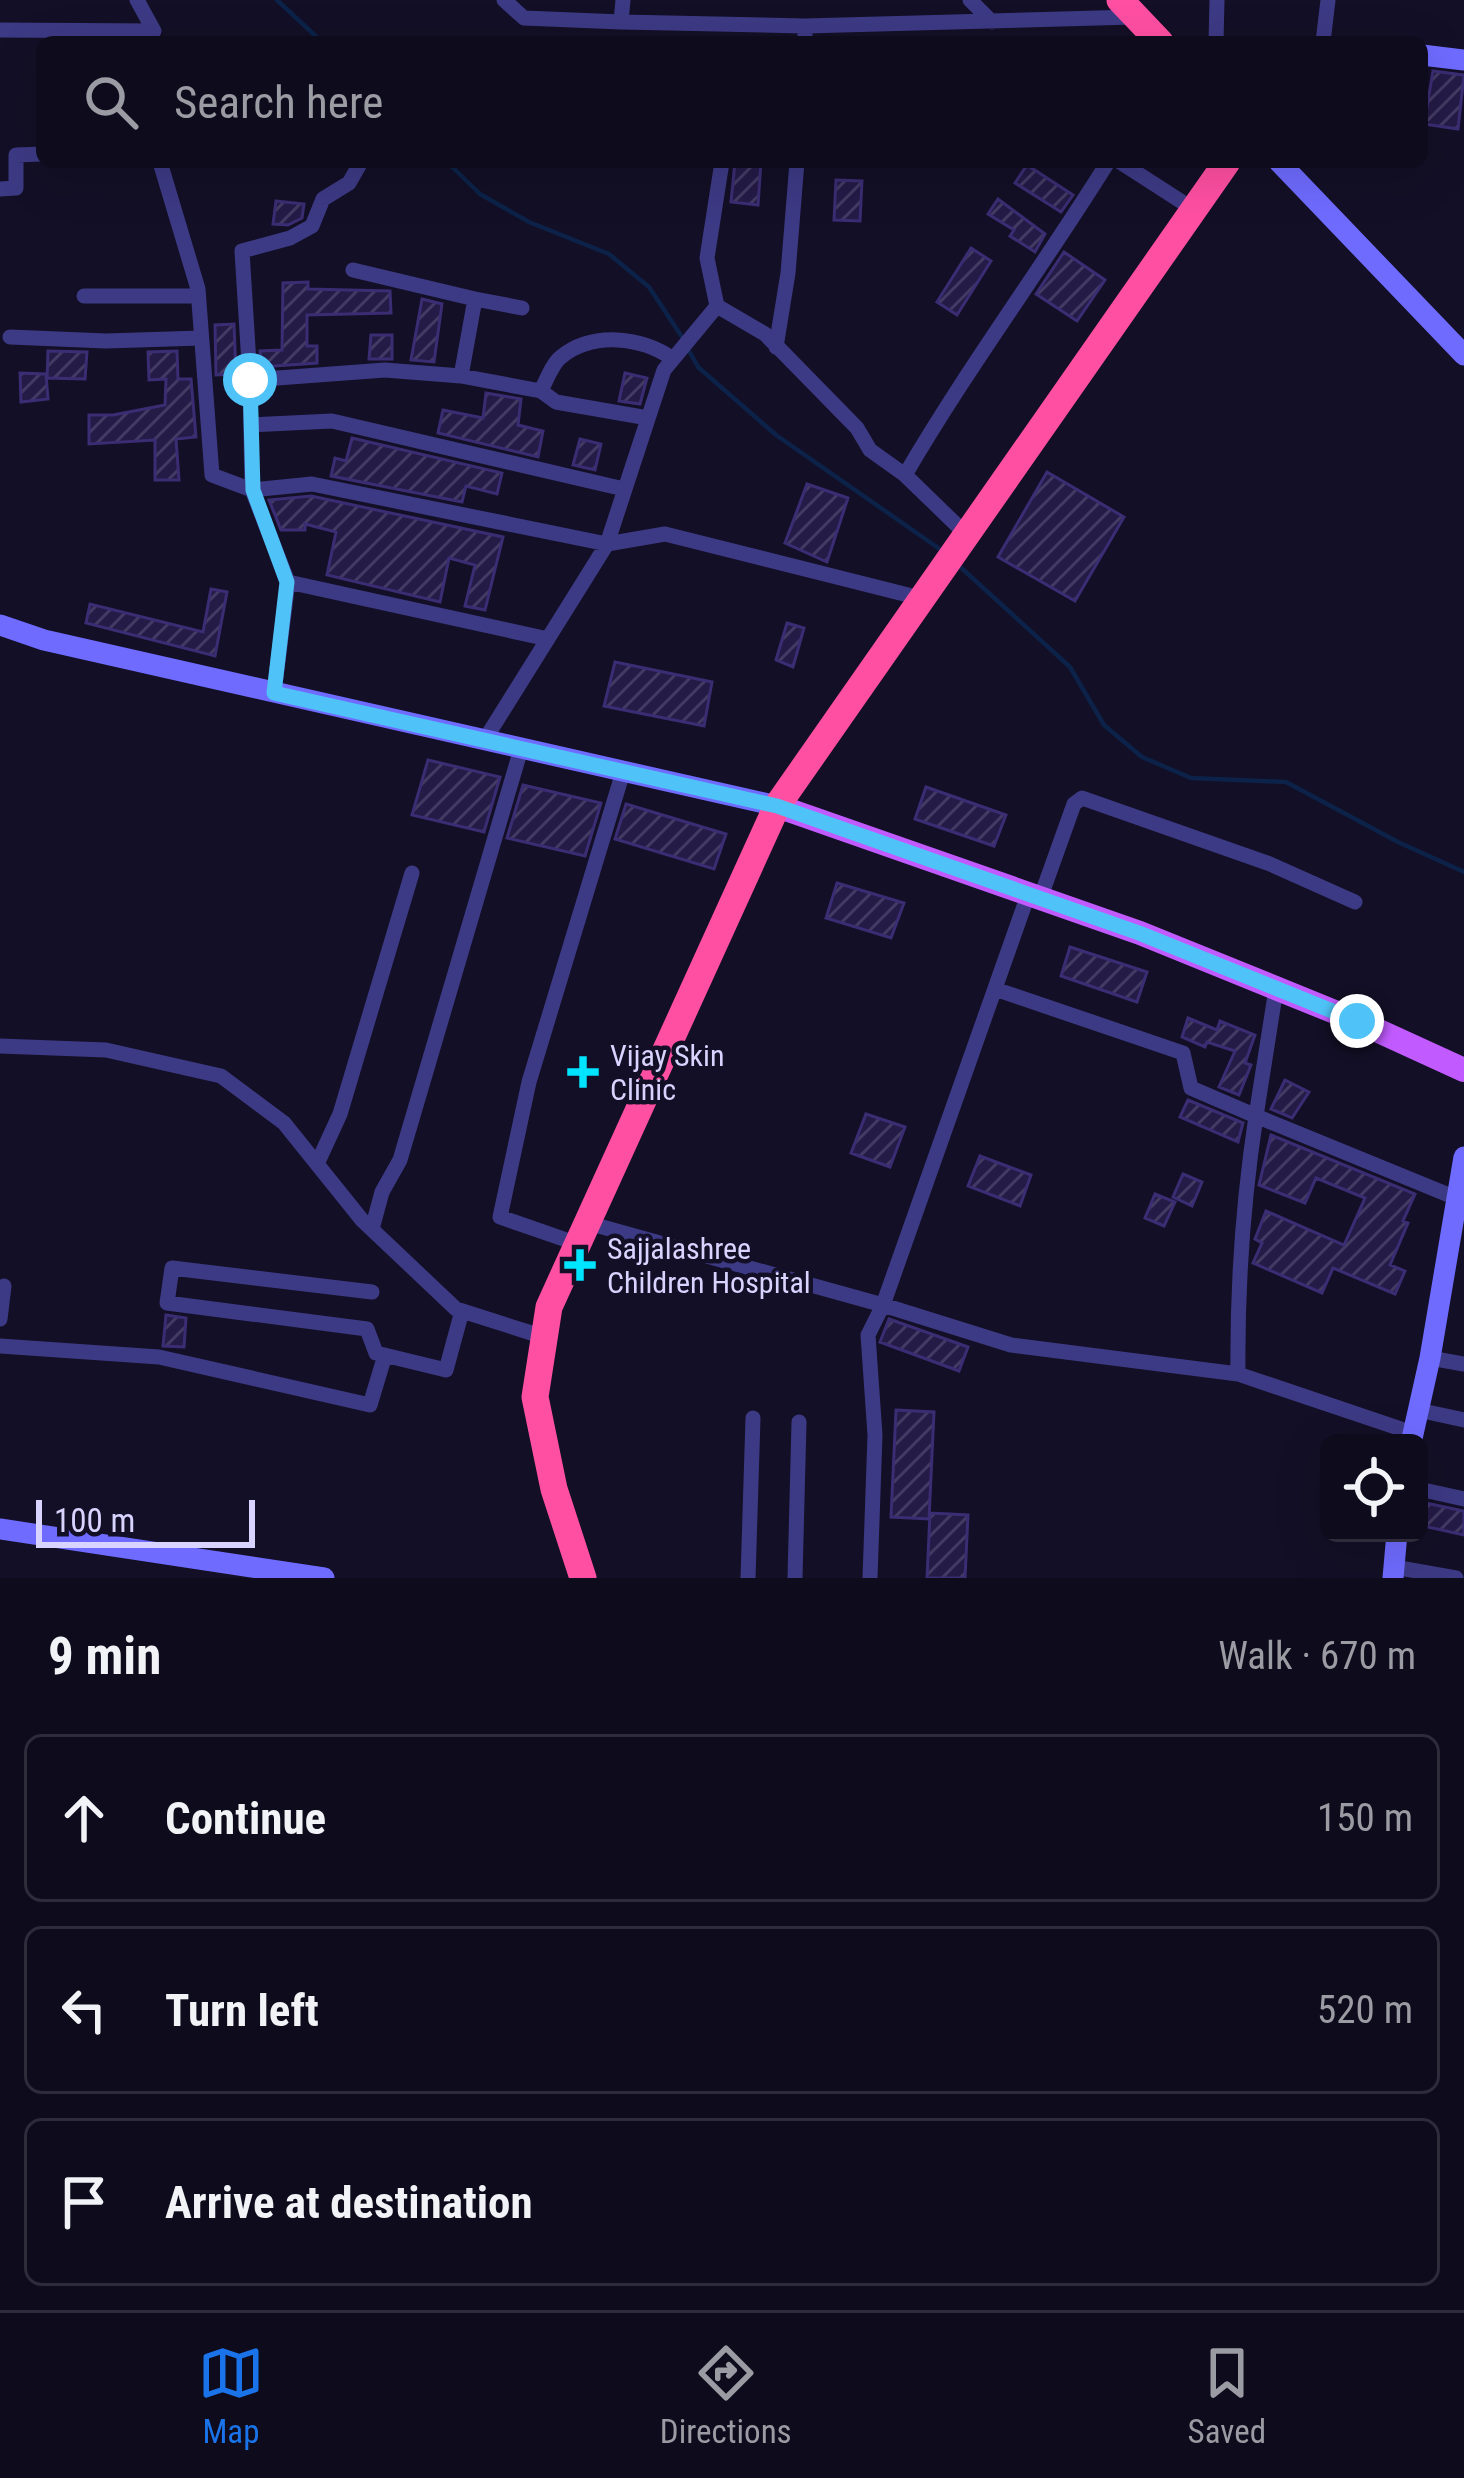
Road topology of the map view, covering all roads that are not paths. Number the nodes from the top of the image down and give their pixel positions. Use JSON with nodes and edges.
{"nodes":[{"id":1,"x":137,"y":0,"type":"edge"},
{"id":2,"x":504,"y":0,"type":"edge"},
{"id":3,"x":623,"y":0,"type":"edge"},
{"id":4,"x":970,"y":0,"type":"edge"},
{"id":5,"x":1217,"y":0,"type":"edge"},
{"id":6,"x":1328,"y":0,"type":"edge"},
{"id":7,"x":1128,"y":8,"type":"edge"},
{"id":8,"x":621,"y":22,"type":"junction"},
{"id":9,"x":992,"y":22,"type":"junction"},
{"id":10,"x":0,"y":30,"type":"edge"},
{"id":11,"x":806,"y":34,"type":"edge"},
{"id":12,"x":154,"y":36,"type":"edge"},
{"id":13,"x":1154,"y":36,"type":"edge"},
{"id":14,"x":1216,"y":36,"type":"edge"},
{"id":15,"x":1324,"y":36,"type":"edge"},
{"id":16,"x":1428,"y":56,"type":"edge"},
{"id":17,"x":1464,"y":60,"type":"edge"},
{"id":18,"x":36,"y":154,"type":"edge"},
{"id":19,"x":162,"y":168,"type":"edge"},
{"id":20,"x":358,"y":168,"type":"edge"},
{"id":21,"x":721,"y":168,"type":"edge"},
{"id":22,"x":797,"y":168,"type":"edge"},
{"id":23,"x":1104,"y":168,"type":"edge"},
{"id":24,"x":1129,"y":168,"type":"edge"},
{"id":25,"x":1223,"y":168,"type":"edge"},
{"id":26,"x":1285,"y":168,"type":"edge"},
{"id":27,"x":0,"y":189,"type":"edge"},
{"id":28,"x":1196,"y":211,"type":"junction"},
{"id":29,"x":353,"y":270,"type":"dead end"},
{"id":30,"x":84,"y":296,"type":"dead end"},
{"id":31,"x":198,"y":296,"type":"junction"},
{"id":32,"x":476,"y":299,"type":"junction"},
{"id":33,"x":717,"y":306,"type":"junction"},
{"id":34,"x":522,"y":308,"type":"dead end"},
{"id":35,"x":10,"y":337,"type":"dead end"},
{"id":36,"x":201,"y":338,"type":"junction"},
{"id":37,"x":776,"y":346,"type":"junction"},
{"id":38,"x":1464,"y":355,"type":"edge"},
{"id":39,"x":668,"y":365,"type":"junction"},
{"id":40,"x":461,"y":376,"type":"junction"},
{"id":41,"x":250,"y":380,"type":"junction"},
{"id":42,"x":541,"y":391,"type":"junction"},
{"id":43,"x":648,"y":418,"type":"junction"},
{"id":44,"x":251,"y":425,"type":"junction"},
{"id":45,"x":905,"y":475,"type":"junction"},
{"id":46,"x":624,"y":489,"type":"junction"},
{"id":47,"x":253,"y":490,"type":"junction"},
{"id":48,"x":967,"y":539,"type":"junction"},
{"id":49,"x":607,"y":544,"type":"junction"},
{"id":50,"x":287,"y":582,"type":"junction"},
{"id":51,"x":924,"y":595,"type":"junction"},
{"id":52,"x":0,"y":625,"type":"edge"},
{"id":53,"x":548,"y":639,"type":"junction"},
{"id":54,"x":274,"y":693,"type":"junction"},
{"id":55,"x":484,"y":741,"type":"junction"},
{"id":56,"x":521,"y":749,"type":"junction"},
{"id":57,"x":623,"y":772,"type":"junction"},
{"id":58,"x":777,"y":806,"type":"junction"},
{"id":59,"x":412,"y":873,"type":"dead end"},
{"id":60,"x":1034,"y":897,"type":"junction"},
{"id":61,"x":1355,"y":902,"type":"dead end"},
{"id":62,"x":1276,"y":988,"type":"junction"},
{"id":63,"x":995,"y":989,"type":"junction"},
{"id":64,"x":0,"y":1046,"type":"edge"},
{"id":65,"x":1464,"y":1070,"type":"edge"},
{"id":66,"x":1256,"y":1116,"type":"junction"},
{"id":67,"x":1464,"y":1157,"type":"edge"},
{"id":68,"x":317,"y":1164,"type":"junction"},
{"id":69,"x":1460,"y":1200,"type":"edge"},
{"id":70,"x":372,"y":1229,"type":"junction"},
{"id":71,"x":583,"y":1233,"type":"junction"},
{"id":72,"x":4,"y":1286,"type":"dead end"},
{"id":73,"x":372,"y":1292,"type":"dead end"},
{"id":74,"x":883,"y":1305,"type":"junction"},
{"id":75,"x":462,"y":1311,"type":"junction"},
{"id":76,"x":0,"y":1319,"type":"edge"},
{"id":77,"x":544,"y":1337,"type":"junction"},
{"id":78,"x":0,"y":1346,"type":"edge"},
{"id":79,"x":385,"y":1355,"type":"junction"},
{"id":80,"x":1430,"y":1358,"type":"junction"},
{"id":81,"x":1464,"y":1364,"type":"edge"},
{"id":82,"x":1238,"y":1373,"type":"junction"},
{"id":83,"x":753,"y":1418,"type":"dead end"},
{"id":84,"x":1464,"y":1420,"type":"edge"},
{"id":85,"x":799,"y":1423,"type":"dead end"},
{"id":86,"x":1414,"y":1429,"type":"edge"},
{"id":87,"x":1428,"y":1491,"type":"edge"},
{"id":88,"x":1464,"y":1499,"type":"edge"},
{"id":89,"x":0,"y":1529,"type":"edge"},
{"id":90,"x":1395,"y":1542,"type":"edge"},
{"id":91,"x":1393,"y":1572,"type":"edge"},
{"id":92,"x":263,"y":1574,"type":"edge"},
{"id":93,"x":324,"y":1578,"type":"edge"},
{"id":94,"x":583,"y":1578,"type":"edge"},
{"id":95,"x":748,"y":1578,"type":"edge"},
{"id":96,"x":795,"y":1578,"type":"edge"},
{"id":97,"x":870,"y":1578,"type":"edge"},
{"id":98,"x":1456,"y":1578,"type":"edge"}],
"edges":[{"from":1,"to":12,"type":"street"},
{"from":2,"to":8,"type":"street"},
{"from":3,"to":8,"type":"street"},
{"from":4,"to":9,"type":"street"},
{"from":5,"to":14,"type":"street"},
{"from":6,"to":15,"type":"street"},
{"from":7,"to":9,"type":"street"},
{"from":7,"to":13,"type":"highway"},
{"from":8,"to":11,"type":"street"},
{"from":9,"to":11,"type":"street"},
{"from":10,"to":12,"type":"street"},
{"from":16,"to":17,"type":"street"},
{"from":18,"to":27,"type":"street"},
{"from":19,"to":31,"type":"street"},
{"from":20,"to":41,"type":"street"},
{"from":21,"to":33,"type":"street"},
{"from":22,"to":37,"type":"street"},
{"from":23,"to":45,"type":"street"},
{"from":24,"to":28,"type":"street"},
{"from":25,"to":28,"type":"highway"},
{"from":26,"to":38,"type":"street"},
{"from":28,"to":48,"type":"highway"},
{"from":29,"to":32,"type":"street"},
{"from":30,"to":31,"type":"street"},
{"from":31,"to":36,"type":"street"},
{"from":32,"to":34,"type":"street"},
{"from":32,"to":40,"type":"street"},
{"from":33,"to":37,"type":"street"},
{"from":33,"to":39,"type":"street"},
{"from":35,"to":36,"type":"street"},
{"from":36,"to":47,"type":"street"},
{"from":37,"to":45,"type":"street"},
{"from":39,"to":42,"type":"street"},
{"from":39,"to":43,"type":"street"},
{"from":40,"to":41,"type":"street"},
{"from":40,"to":42,"type":"street"},
{"from":41,"to":44,"type":"street"},
{"from":42,"to":43,"type":"street"},
{"from":43,"to":46,"type":"street"},
{"from":44,"to":46,"type":"street"},
{"from":44,"to":47,"type":"street"},
{"from":45,"to":48,"type":"street"},
{"from":46,"to":49,"type":"street"},
{"from":47,"to":49,"type":"street"},
{"from":47,"to":50,"type":"street"},
{"from":48,"to":51,"type":"highway"},
{"from":49,"to":51,"type":"street"},
{"from":49,"to":53,"type":"street"},
{"from":50,"to":53,"type":"street"},
{"from":50,"to":54,"type":"street"},
{"from":51,"to":58,"type":"highway"},
{"from":52,"to":54,"type":"street"},
{"from":53,"to":55,"type":"street"},
{"from":54,"to":55,"type":"street"},
{"from":55,"to":56,"type":"street"},
{"from":56,"to":57,"type":"street"},
{"from":56,"to":70,"type":"street"},
{"from":57,"to":58,"type":"street"},
{"from":57,"to":71,"type":"street"},
{"from":58,"to":60,"type":"main road"},
{"from":58,"to":71,"type":"highway"},
{"from":59,"to":68,"type":"street"},
{"from":60,"to":61,"type":"street"},
{"from":60,"to":62,"type":"main road"},
{"from":60,"to":63,"type":"street"},
{"from":62,"to":65,"type":"main road"},
{"from":62,"to":66,"type":"street"},
{"from":63,"to":66,"type":"street"},
{"from":63,"to":74,"type":"street"},
{"from":64,"to":68,"type":"street"},
{"from":66,"to":69,"type":"street"},
{"from":66,"to":82,"type":"street"},
{"from":67,"to":69,"type":"street"},
{"from":68,"to":70,"type":"street"},
{"from":69,"to":80,"type":"street"},
{"from":70,"to":75,"type":"street"},
{"from":71,"to":74,"type":"street"},
{"from":71,"to":77,"type":"highway"},
{"from":72,"to":76,"type":"street"},
{"from":73,"to":79,"type":"street"},
{"from":74,"to":82,"type":"street"},
{"from":74,"to":97,"type":"street"},
{"from":75,"to":77,"type":"street"},
{"from":75,"to":79,"type":"street"},
{"from":77,"to":94,"type":"highway"},
{"from":78,"to":79,"type":"street"},
{"from":80,"to":81,"type":"street"},
{"from":80,"to":86,"type":"street"},
{"from":82,"to":86,"type":"street"},
{"from":83,"to":95,"type":"street"},
{"from":84,"to":86,"type":"street"},
{"from":85,"to":96,"type":"street"},
{"from":87,"to":88,"type":"street"},
{"from":89,"to":92,"type":"street"},
{"from":90,"to":91,"type":"street"},
{"from":91,"to":98,"type":"street"},
{"from":92,"to":93,"type":"street"}]}
